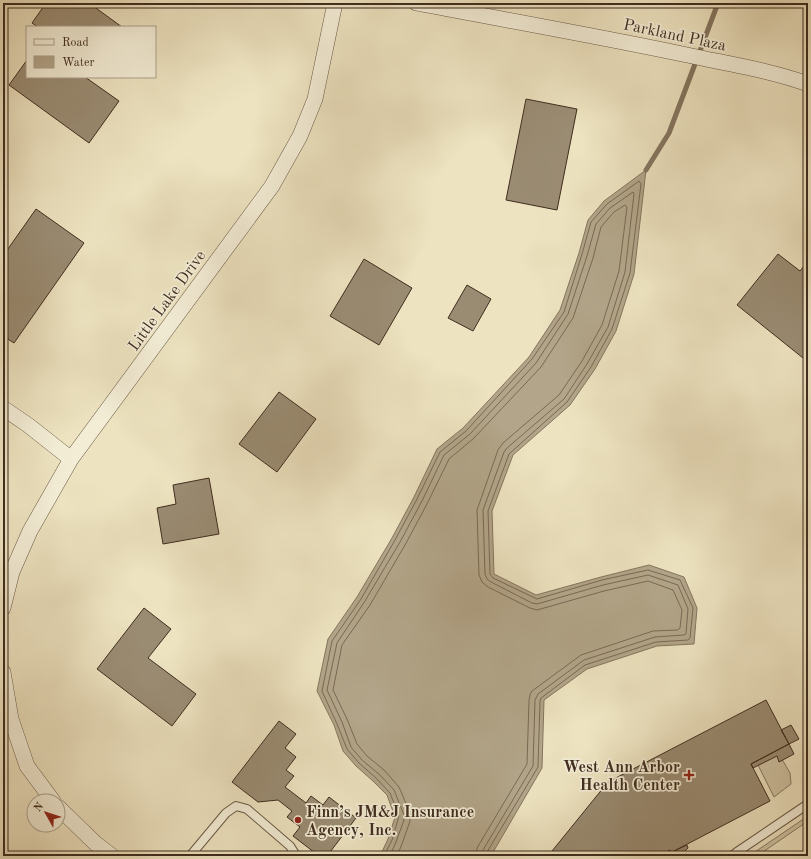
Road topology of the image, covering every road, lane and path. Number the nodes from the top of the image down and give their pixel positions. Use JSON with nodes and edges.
{"nodes":[{"id":1,"x":335,"y":3,"type":"edge"},
{"id":2,"x":416,"y":3,"type":"edge"},
{"id":3,"x":808,"y":84,"type":"edge"},
{"id":4,"x":3,"y":408,"type":"edge"},
{"id":5,"x":71,"y":459,"type":"junction"},
{"id":6,"x":3,"y":608,"type":"edge"},
{"id":7,"x":3,"y":672,"type":"edge"},
{"id":8,"x":47,"y":793,"type":"edge"},
{"id":9,"x":808,"y":804,"type":"edge"},
{"id":10,"x":66,"y":815,"type":"edge"},
{"id":11,"x":112,"y":856,"type":"edge"},
{"id":12,"x":190,"y":856,"type":"edge"},
{"id":13,"x":294,"y":856,"type":"edge"},
{"id":14,"x":732,"y":856,"type":"edge"}],
"edges":[{"from":1,"to":5,"type":"street","name":"Little Lake Drive"},
{"from":2,"to":3,"type":"street","name":"Parkland Plaza"},
{"from":4,"to":5,"type":"street"},
{"from":5,"to":6,"type":"street","name":"Little Lake Drive"},
{"from":7,"to":8,"type":"street"},
{"from":9,"to":14,"type":"lane"},
{"from":10,"to":11,"type":"street"},
{"from":12,"to":13,"type":"lane"}]}
